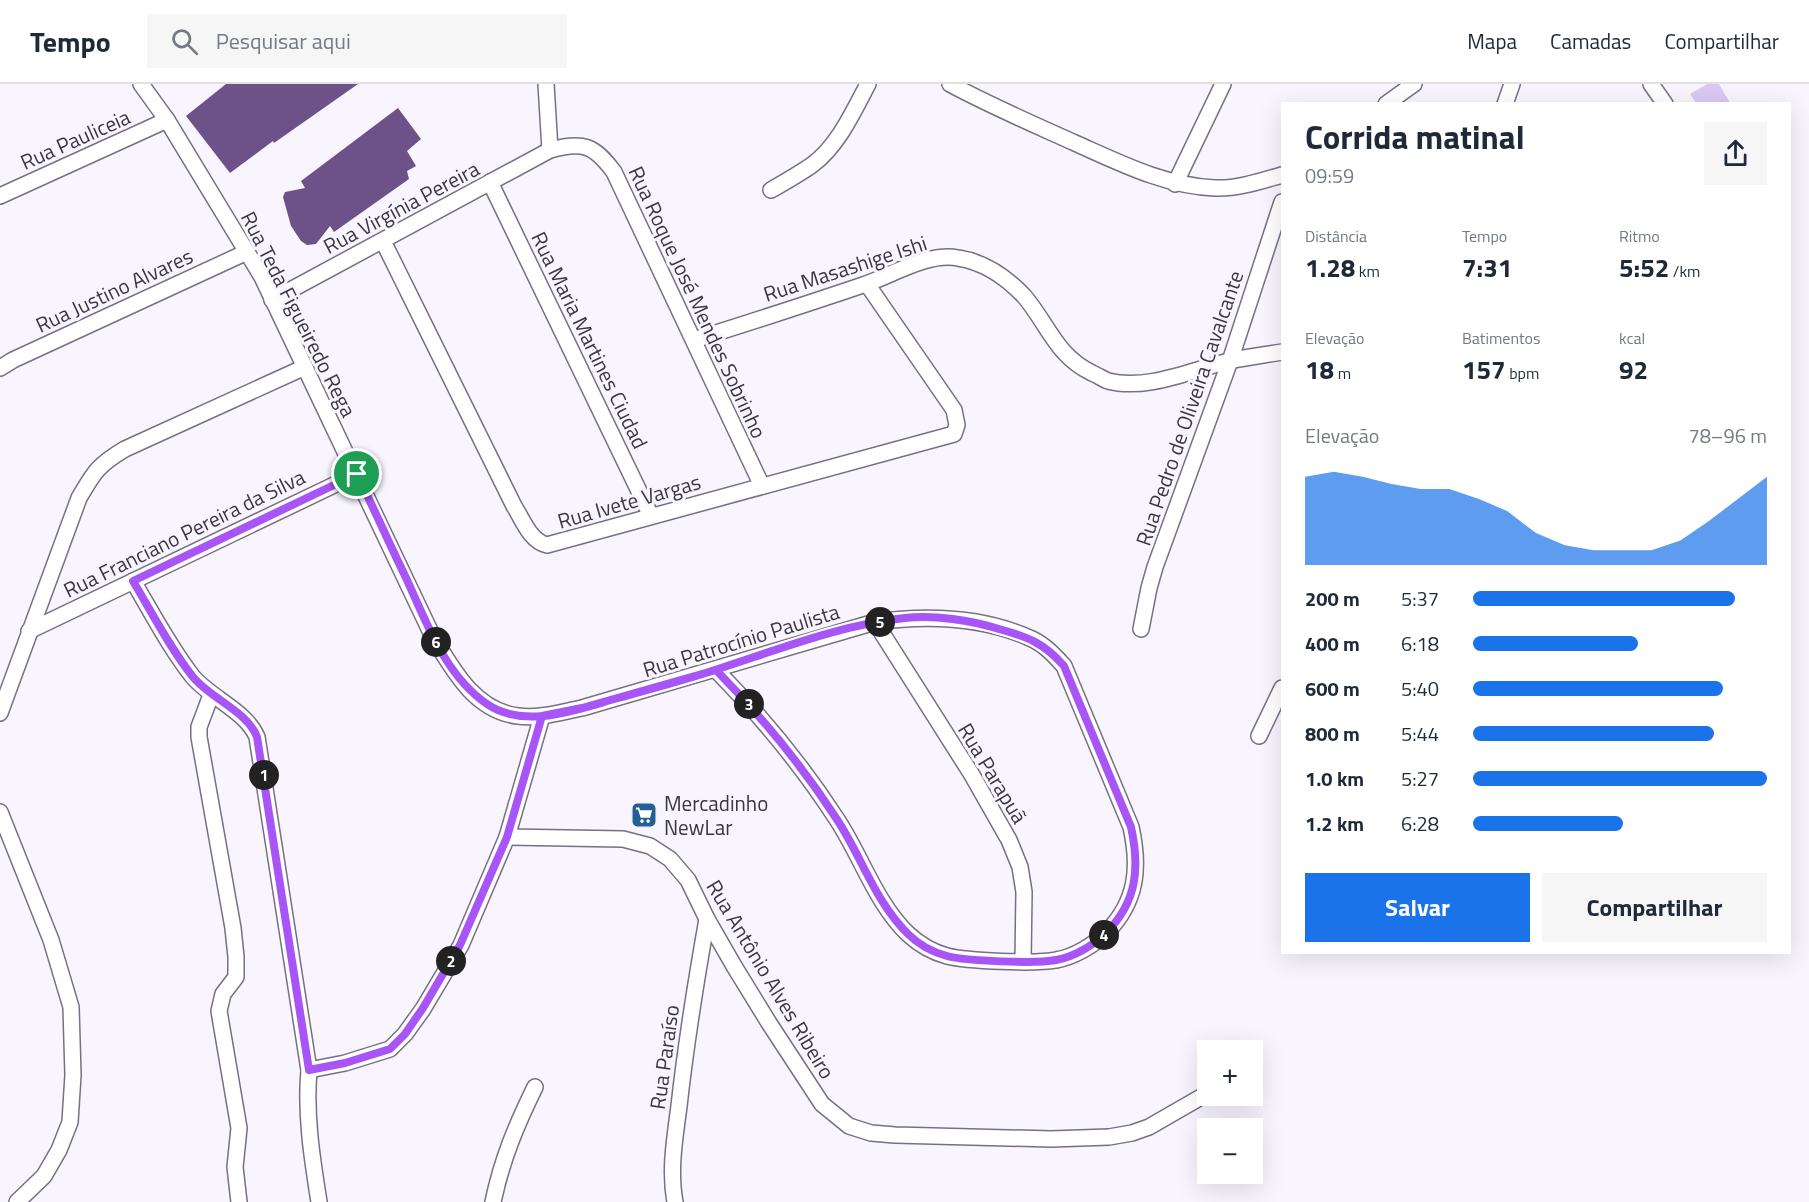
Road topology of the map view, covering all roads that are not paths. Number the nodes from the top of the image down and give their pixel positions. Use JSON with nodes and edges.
{"nodes":[{"id":1,"x":141,"y":84,"type":"edge"},
{"id":2,"x":546,"y":84,"type":"edge"},
{"id":3,"x":868,"y":84,"type":"edge"},
{"id":4,"x":950,"y":84,"type":"edge"},
{"id":5,"x":1223,"y":84,"type":"edge"},
{"id":6,"x":1414,"y":84,"type":"edge"},
{"id":7,"x":1512,"y":84,"type":"edge"},
{"id":8,"x":1652,"y":84,"type":"edge"},
{"id":9,"x":1389,"y":102,"type":"edge"},
{"id":10,"x":1506,"y":102,"type":"edge"},
{"id":11,"x":1664,"y":102,"type":"edge"},
{"id":12,"x":167,"y":120,"type":"junction"},
{"id":13,"x":550,"y":150,"type":"junction"},
{"id":14,"x":1281,"y":175,"type":"edge"},
{"id":15,"x":490,"y":182,"type":"junction"},
{"id":16,"x":1175,"y":183,"type":"junction"},
{"id":17,"x":771,"y":190,"type":"dead end"},
{"id":18,"x":0,"y":196,"type":"edge"},
{"id":19,"x":1281,"y":205,"type":"edge"},
{"id":20,"x":383,"y":241,"type":"junction"},
{"id":21,"x":247,"y":252,"type":"junction"},
{"id":22,"x":867,"y":284,"type":"junction"},
{"id":23,"x":272,"y":300,"type":"junction"},
{"id":24,"x":694,"y":340,"type":"junction"},
{"id":25,"x":1281,"y":352,"type":"edge"},
{"id":26,"x":1230,"y":360,"type":"junction"},
{"id":27,"x":305,"y":367,"type":"junction"},
{"id":28,"x":0,"y":368,"type":"edge"},
{"id":29,"x":357,"y":474,"type":"junction"},
{"id":30,"x":762,"y":486,"type":"junction"},
{"id":31,"x":651,"y":516,"type":"junction"},
{"id":32,"x":133,"y":581,"type":"junction"},
{"id":33,"x":875,"y":622,"type":"junction"},
{"id":34,"x":1141,"y":629,"type":"dead end"},
{"id":35,"x":29,"y":631,"type":"junction"},
{"id":36,"x":716,"y":670,"type":"junction"},
{"id":37,"x":1281,"y":690,"type":"edge"},
{"id":38,"x":211,"y":695,"type":"junction"},
{"id":39,"x":0,"y":712,"type":"edge"},
{"id":40,"x":542,"y":716,"type":"junction"},
{"id":41,"x":1259,"y":736,"type":"dead end"},
{"id":42,"x":0,"y":812,"type":"edge"},
{"id":43,"x":507,"y":837,"type":"junction"},
{"id":44,"x":707,"y":919,"type":"junction"},
{"id":45,"x":1023,"y":961,"type":"junction"},
{"id":46,"x":309,"y":1070,"type":"junction"},
{"id":47,"x":535,"y":1087,"type":"dead end"},
{"id":48,"x":1197,"y":1099,"type":"edge"},
{"id":49,"x":17,"y":1202,"type":"edge"},
{"id":50,"x":239,"y":1202,"type":"edge"},
{"id":51,"x":319,"y":1202,"type":"edge"},
{"id":52,"x":493,"y":1202,"type":"edge"},
{"id":53,"x":675,"y":1202,"type":"edge"}],
"edges":[{"from":1,"to":12,"type":"street","name":"Rua Teda Figueiredo Rega"},
{"from":2,"to":13,"type":"street"},
{"from":3,"to":17,"type":"street"},
{"from":4,"to":16,"type":"street"},
{"from":5,"to":16,"type":"street"},
{"from":6,"to":9,"type":"street"},
{"from":7,"to":10,"type":"street"},
{"from":8,"to":11,"type":"street"},
{"from":12,"to":18,"type":"street","name":"Rua Pauliceia"},
{"from":12,"to":21,"type":"street","name":"Rua Teda Figueiredo Rega"},
{"from":13,"to":15,"type":"street","name":"Rua Virgínia Pereira"},
{"from":13,"to":24,"type":"street","name":"Rua Roque José Mendes Sobrinho"},
{"from":14,"to":16,"type":"street"},
{"from":15,"to":20,"type":"street","name":"Rua Virgínia Pereira"},
{"from":15,"to":31,"type":"street","name":"Rua Maria Martines Ciudad"},
{"from":19,"to":26,"type":"street","name":"Rua Pedro de Oliveira Cavalcante"},
{"from":20,"to":23,"type":"street","name":"Rua Virgínia Pereira"},
{"from":20,"to":31,"type":"street","name":"Rua Ivete Vargas"},
{"from":21,"to":23,"type":"street","name":"Rua Teda Figueiredo Rega"},
{"from":21,"to":28,"type":"street","name":"Rua Justino Alvares"},
{"from":22,"to":24,"type":"street","name":"Rua Masashige Ishi"},
{"from":22,"to":26,"type":"street","name":"Rua Masashige Ishi"},
{"from":22,"to":30,"type":"street","name":"Rua Ivete Vargas"},
{"from":23,"to":27,"type":"street","name":"Rua Teda Figueiredo Rega"},
{"from":24,"to":30,"type":"street","name":"Rua Roque José Mendes Sobrinho"},
{"from":25,"to":26,"type":"street","name":"Rua Masashige Ishi"},
{"from":26,"to":34,"type":"street","name":"Rua Pedro de Oliveira Cavalcante"},
{"from":27,"to":29,"type":"street","name":"Rua Teda Figueiredo Rega"},
{"from":27,"to":35,"type":"street"},
{"from":29,"to":32,"type":"street","name":"Rua Franciano Pereira da Silva"},
{"from":29,"to":40,"type":"street","name":"Rua Teda Figueiredo Rega"},
{"from":30,"to":31,"type":"street","name":"Rua Ivete Vargas"},
{"from":32,"to":35,"type":"street","name":"Rua Franciano Pereira da Silva"},
{"from":32,"to":38,"type":"street"},
{"from":33,"to":36,"type":"street","name":"Rua Patrocínio Paulista"},
{"from":33,"to":45,"type":"street","name":"Rua Parapuã"},
{"from":33,"to":45,"type":"street","name":"Rua Patrocínio Paulista"},
{"from":35,"to":39,"type":"street"},
{"from":36,"to":40,"type":"street","name":"Rua Patrocínio Paulista"},
{"from":36,"to":45,"type":"street","name":"Rua Patrocínio Paulista"},
{"from":37,"to":41,"type":"street"},
{"from":38,"to":46,"type":"street"},
{"from":38,"to":50,"type":"street"},
{"from":40,"to":43,"type":"street"},
{"from":42,"to":49,"type":"street"},
{"from":43,"to":44,"type":"street","name":"Rua Antônio Alves Ribeiro"},
{"from":43,"to":46,"type":"street"},
{"from":44,"to":48,"type":"street","name":"Rua Antônio Alves Ribeiro"},
{"from":44,"to":53,"type":"street","name":"Rua Paraíso"},
{"from":46,"to":51,"type":"street"},
{"from":47,"to":52,"type":"street"}]}
